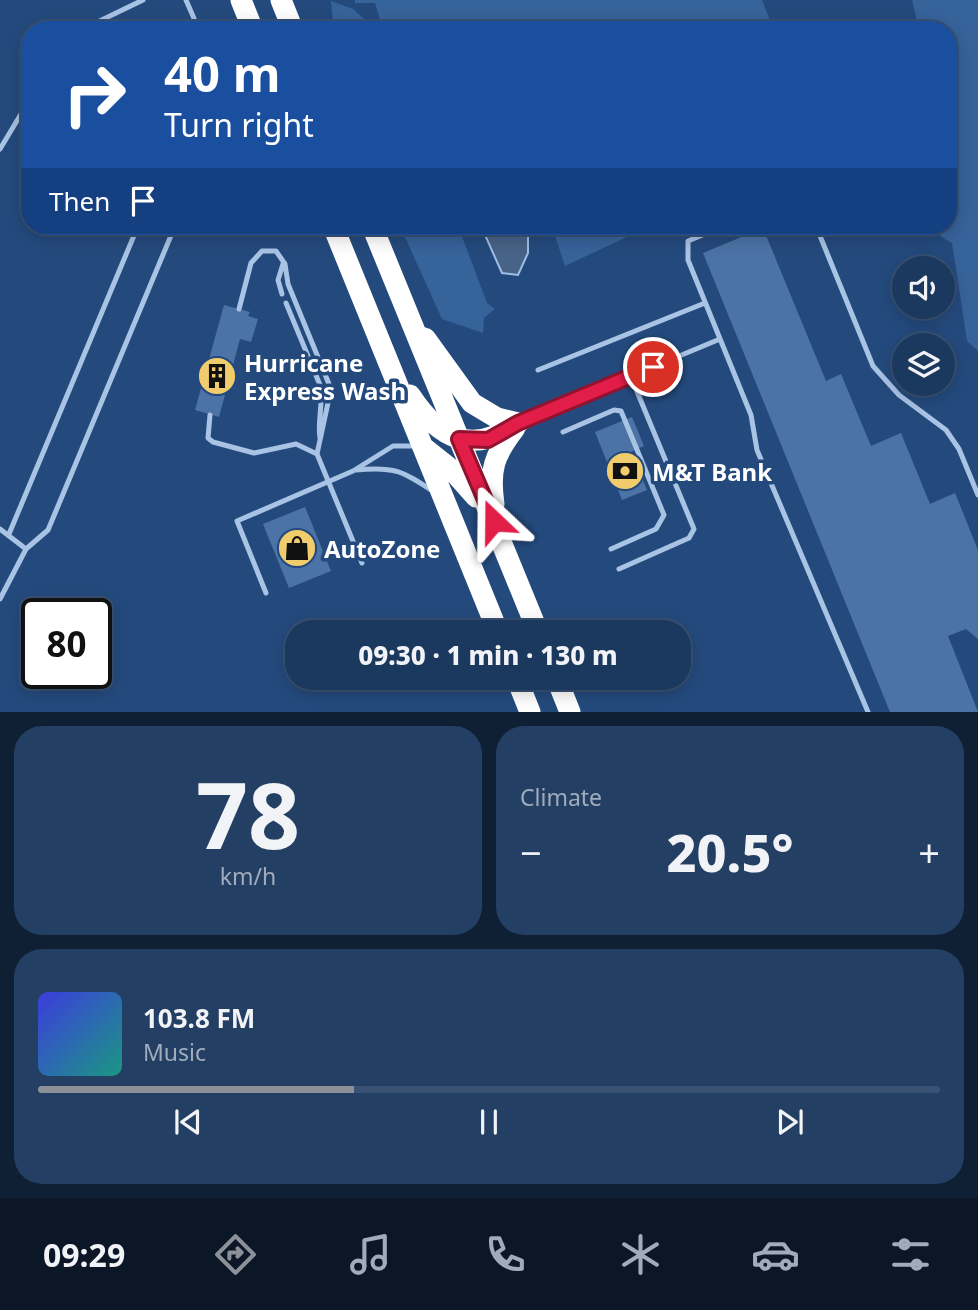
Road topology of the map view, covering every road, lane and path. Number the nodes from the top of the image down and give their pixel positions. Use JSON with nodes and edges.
{"nodes":[{"id":1,"x":144,"y":0,"type":"edge"},
{"id":2,"x":186,"y":0,"type":"edge"},
{"id":3,"x":241,"y":0,"type":"edge"},
{"id":4,"x":281,"y":0,"type":"edge"},
{"id":5,"x":107,"y":21,"type":"edge"},
{"id":6,"x":195,"y":21,"type":"edge"},
{"id":7,"x":249,"y":21,"type":"edge"},
{"id":8,"x":289,"y":21,"type":"edge"},
{"id":9,"x":21,"y":114,"type":"edge"},
{"id":10,"x":0,"y":149,"type":"edge"},
{"id":11,"x":134,"y":235,"type":"edge"},
{"id":12,"x":171,"y":235,"type":"edge"},
{"id":13,"x":337,"y":235,"type":"edge"},
{"id":14,"x":376,"y":235,"type":"edge"},
{"id":15,"x":702,"y":235,"type":"edge"},
{"id":16,"x":820,"y":235,"type":"edge"},
{"id":17,"x":284,"y":262,"type":"junction"},
{"id":18,"x":282,"y":294,"type":"dead end"},
{"id":19,"x":286,"y":303,"type":"dead end"},
{"id":20,"x":705,"y":303,"type":"junction"},
{"id":21,"x":239,"y":309,"type":"dead end"},
{"id":22,"x":408,"y":316,"type":"junction"},
{"id":23,"x":720,"y":339,"type":"junction"},
{"id":24,"x":389,"y":364,"type":"junction"},
{"id":25,"x":538,"y":370,"type":"dead end"},
{"id":26,"x":631,"y":377,"type":"junction"},
{"id":27,"x":210,"y":415,"type":"dead end"},
{"id":28,"x":518,"y":423,"type":"junction"},
{"id":29,"x":563,"y":432,"type":"dead end"},
{"id":30,"x":459,"y":439,"type":"junction"},
{"id":31,"x":320,"y":442,"type":"junction"},
{"id":32,"x":422,"y":446,"type":"junction"},
{"id":33,"x":317,"y":454,"type":"junction"},
{"id":34,"x":353,"y":471,"type":"junction"},
{"id":35,"x":328,"y":482,"type":"junction"},
{"id":36,"x":978,"y":495,"type":"edge"},
{"id":37,"x":443,"y":498,"type":"junction"},
{"id":38,"x":497,"y":528,"type":"junction"},
{"id":39,"x":0,"y":529,"type":"edge"},
{"id":40,"x":9,"y":534,"type":"junction"},
{"id":41,"x":26,"y":549,"type":"junction"},
{"id":42,"x":611,"y":549,"type":"dead end"},
{"id":43,"x":362,"y":563,"type":"dead end"},
{"id":44,"x":619,"y":569,"type":"dead end"},
{"id":45,"x":266,"y":593,"type":"dead end"},
{"id":46,"x":0,"y":599,"type":"edge"},
{"id":47,"x":493,"y":620,"type":"edge"},
{"id":48,"x":533,"y":620,"type":"edge"},
{"id":49,"x":521,"y":690,"type":"edge"},
{"id":50,"x":561,"y":690,"type":"edge"},
{"id":51,"x":530,"y":712,"type":"edge"},
{"id":52,"x":570,"y":712,"type":"edge"},
{"id":53,"x":868,"y":712,"type":"edge"}],
"edges":[{"from":1,"to":5,"type":"lane"},
{"from":2,"to":6,"type":"lane"},
{"from":3,"to":7,"type":"highway"},
{"from":4,"to":8,"type":"highway"},
{"from":9,"to":10,"type":"lane"},
{"from":11,"to":40,"type":"lane"},
{"from":12,"to":41,"type":"lane"},
{"from":13,"to":24,"type":"highway"},
{"from":14,"to":22,"type":"highway"},
{"from":15,"to":20,"type":"lane"},
{"from":16,"to":36,"type":"lane"},
{"from":17,"to":18,"type":"lane"},
{"from":17,"to":21,"type":"lane"},
{"from":17,"to":31,"type":"lane"},
{"from":19,"to":31,"type":"lane"},
{"from":20,"to":23,"type":"lane"},
{"from":20,"to":25,"type":"lane"},
{"from":22,"to":28,"type":"highway"},
{"from":22,"to":30,"type":"highway"},
{"from":23,"to":26,"type":"lane"},
{"from":23,"to":53,"type":"lane"},
{"from":24,"to":30,"type":"highway"},
{"from":24,"to":32,"type":"highway"},
{"from":26,"to":28,"type":"lane"},
{"from":26,"to":44,"type":"lane"},
{"from":27,"to":33,"type":"lane"},
{"from":28,"to":30,"type":"highway"},
{"from":28,"to":38,"type":"highway"},
{"from":29,"to":42,"type":"lane"},
{"from":30,"to":38,"type":"highway"},
{"from":31,"to":33,"type":"lane"},
{"from":32,"to":34,"type":"lane"},
{"from":32,"to":37,"type":"highway"},
{"from":32,"to":38,"type":"highway"},
{"from":33,"to":35,"type":"lane"},
{"from":34,"to":35,"type":"lane"},
{"from":34,"to":37,"type":"lane"},
{"from":35,"to":43,"type":"lane"},
{"from":35,"to":45,"type":"lane"},
{"from":37,"to":47,"type":"highway"},
{"from":38,"to":48,"type":"highway"},
{"from":39,"to":40,"type":"lane"},
{"from":40,"to":41,"type":"lane"},
{"from":41,"to":46,"type":"lane"},
{"from":49,"to":51,"type":"highway"},
{"from":50,"to":52,"type":"highway"}]}
